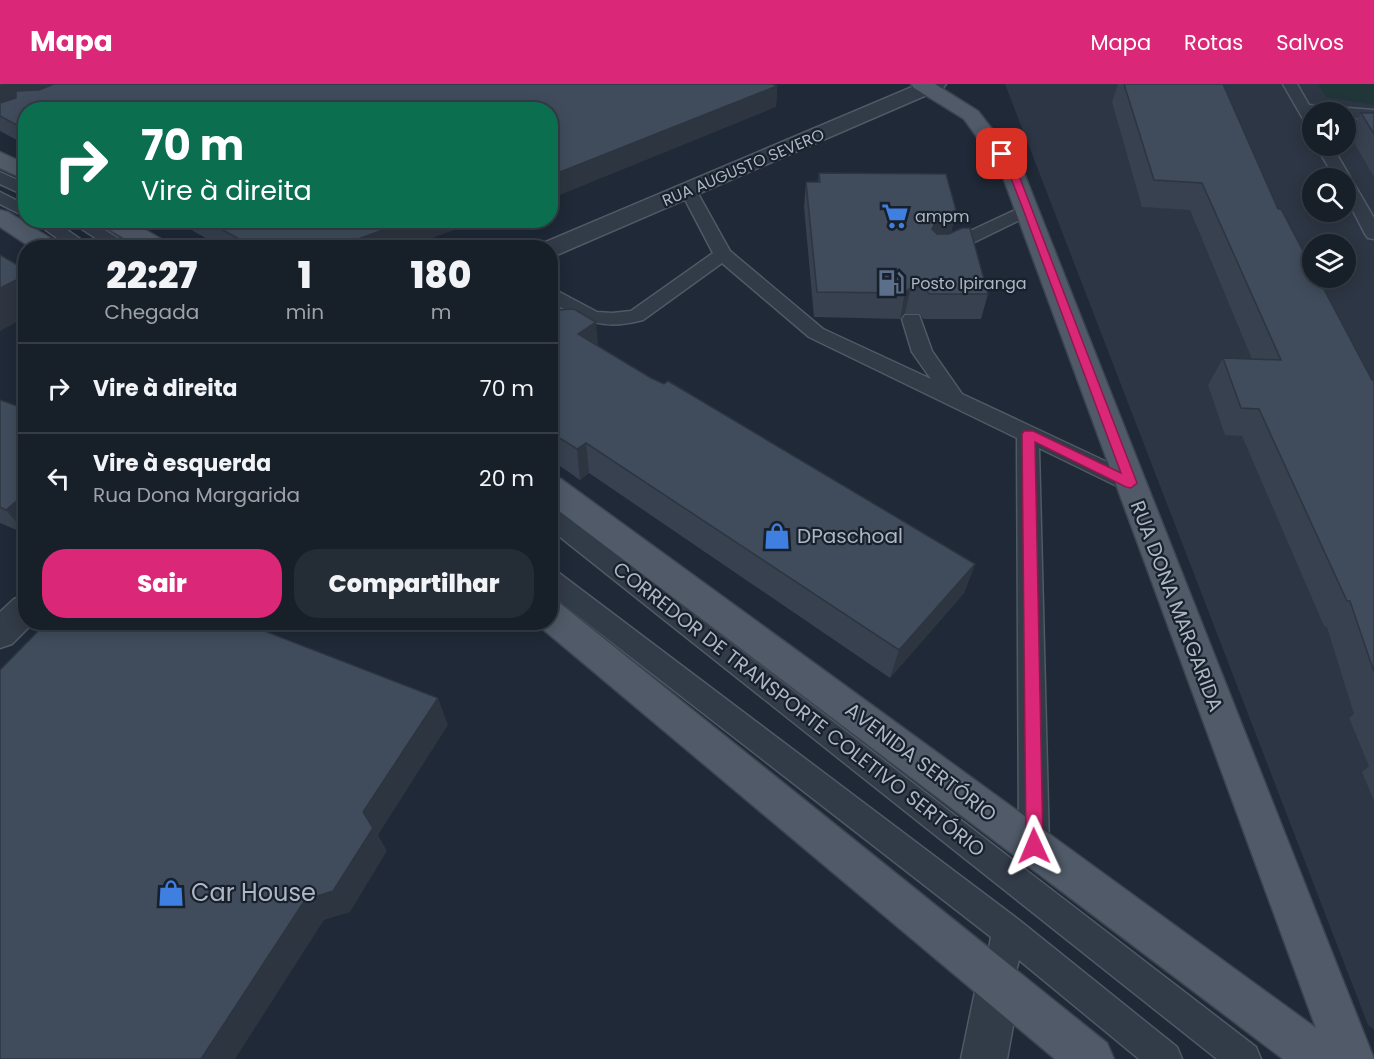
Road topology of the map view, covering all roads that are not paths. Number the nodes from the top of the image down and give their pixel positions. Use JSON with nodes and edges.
{"nodes":[{"id":1,"x":1290,"y":84,"type":"edge"},
{"id":2,"x":929,"y":85,"type":"edge"},
{"id":3,"x":1302,"y":105,"type":"edge"},
{"id":4,"x":1356,"y":113,"type":"edge"},
{"id":5,"x":1374,"y":115,"type":"edge"},
{"id":6,"x":0,"y":159,"type":"edge"},
{"id":7,"x":18,"y":169,"type":"edge"},
{"id":8,"x":0,"y":177,"type":"edge"},
{"id":9,"x":18,"y":187,"type":"edge"},
{"id":10,"x":688,"y":190,"type":"junction"},
{"id":11,"x":0,"y":197,"type":"edge"},
{"id":12,"x":1356,"y":201,"type":"edge"},
{"id":13,"x":18,"y":207,"type":"edge"},
{"id":14,"x":1028,"y":209,"type":"junction"},
{"id":15,"x":0,"y":217,"type":"edge"},
{"id":16,"x":53,"y":228,"type":"edge"},
{"id":17,"x":90,"y":228,"type":"edge"},
{"id":18,"x":124,"y":228,"type":"edge"},
{"id":19,"x":1374,"y":234,"type":"edge"},
{"id":20,"x":37,"y":240,"type":"edge"},
{"id":21,"x":71,"y":240,"type":"edge"},
{"id":22,"x":110,"y":240,"type":"edge"},
{"id":23,"x":145,"y":240,"type":"edge"},
{"id":24,"x":558,"y":246,"type":"edge"},
{"id":25,"x":937,"y":253,"type":"edge"},
{"id":26,"x":723,"y":254,"type":"junction"},
{"id":27,"x":558,"y":297,"type":"edge"},
{"id":28,"x":593,"y":317,"type":"junction"},
{"id":29,"x":912,"y":320,"type":"edge"},
{"id":30,"x":577,"y":329,"type":"edge"},
{"id":31,"x":955,"y":400,"type":"junction"},
{"id":32,"x":1029,"y":434,"type":"junction"},
{"id":33,"x":1131,"y":483,"type":"junction"},
{"id":34,"x":558,"y":493,"type":"edge"},
{"id":35,"x":558,"y":522,"type":"edge"},
{"id":36,"x":558,"y":586,"type":"edge"},
{"id":37,"x":18,"y":617,"type":"edge"},
{"id":38,"x":558,"y":622,"type":"edge"},
{"id":39,"x":0,"y":634,"type":"edge"},
{"id":40,"x":1034,"y":846,"type":"junction"},
{"id":41,"x":1008,"y":931,"type":"junction"},
{"id":42,"x":999,"y":982,"type":"junction"},
{"id":43,"x":984,"y":1059,"type":"edge"},
{"id":44,"x":1091,"y":1059,"type":"edge"},
{"id":45,"x":1165,"y":1059,"type":"edge"},
{"id":46,"x":1244,"y":1059,"type":"edge"},
{"id":47,"x":1321,"y":1059,"type":"edge"},
{"id":48,"x":1351,"y":1059,"type":"edge"}],
"edges":[{"from":1,"to":3,"type":"lane"},
{"from":2,"to":10,"type":"street","name":"RUA AUGUSTO SEVERO"},
{"from":2,"to":14,"type":"main road","name":"RUA DONA MARGARIDA"},
{"from":4,"to":5,"type":"lane"},
{"from":6,"to":7,"type":"main road"},
{"from":8,"to":9,"type":"lane"},
{"from":10,"to":24,"type":"street","name":"RUA AUGUSTO SEVERO"},
{"from":10,"to":26,"type":"lane"},
{"from":11,"to":13,"type":"lane"},
{"from":12,"to":19,"type":"lane"},
{"from":14,"to":25,"type":"lane"},
{"from":14,"to":33,"type":"main road","name":"RUA DONA MARGARIDA"},
{"from":15,"to":20,"type":"main road"},
{"from":16,"to":21,"type":"lane"},
{"from":17,"to":22,"type":"lane"},
{"from":18,"to":23,"type":"main road"},
{"from":26,"to":28,"type":"lane"},
{"from":26,"to":31,"type":"lane"},
{"from":27,"to":28,"type":"lane"},
{"from":28,"to":30,"type":"lane"},
{"from":29,"to":31,"type":"lane"},
{"from":31,"to":32,"type":"lane"},
{"from":32,"to":33,"type":"lane"},
{"from":32,"to":40,"type":"lane"},
{"from":33,"to":48,"type":"main road","name":"RUA DONA MARGARIDA"},
{"from":34,"to":40,"type":"main road","name":"AVENIDA SERTÓRIO"},
{"from":35,"to":46,"type":"lane","name":"CORREDOR DE TRANSPORTE COLETIVO SERTÓRIO"},
{"from":36,"to":41,"type":"lane"},
{"from":37,"to":39,"type":"street"},
{"from":38,"to":42,"type":"main road"},
{"from":40,"to":47,"type":"main road","name":"AVENIDA SERTÓRIO"},
{"from":41,"to":42,"type":"lane"},
{"from":41,"to":45,"type":"lane"},
{"from":42,"to":43,"type":"street"},
{"from":42,"to":44,"type":"main road"}]}
